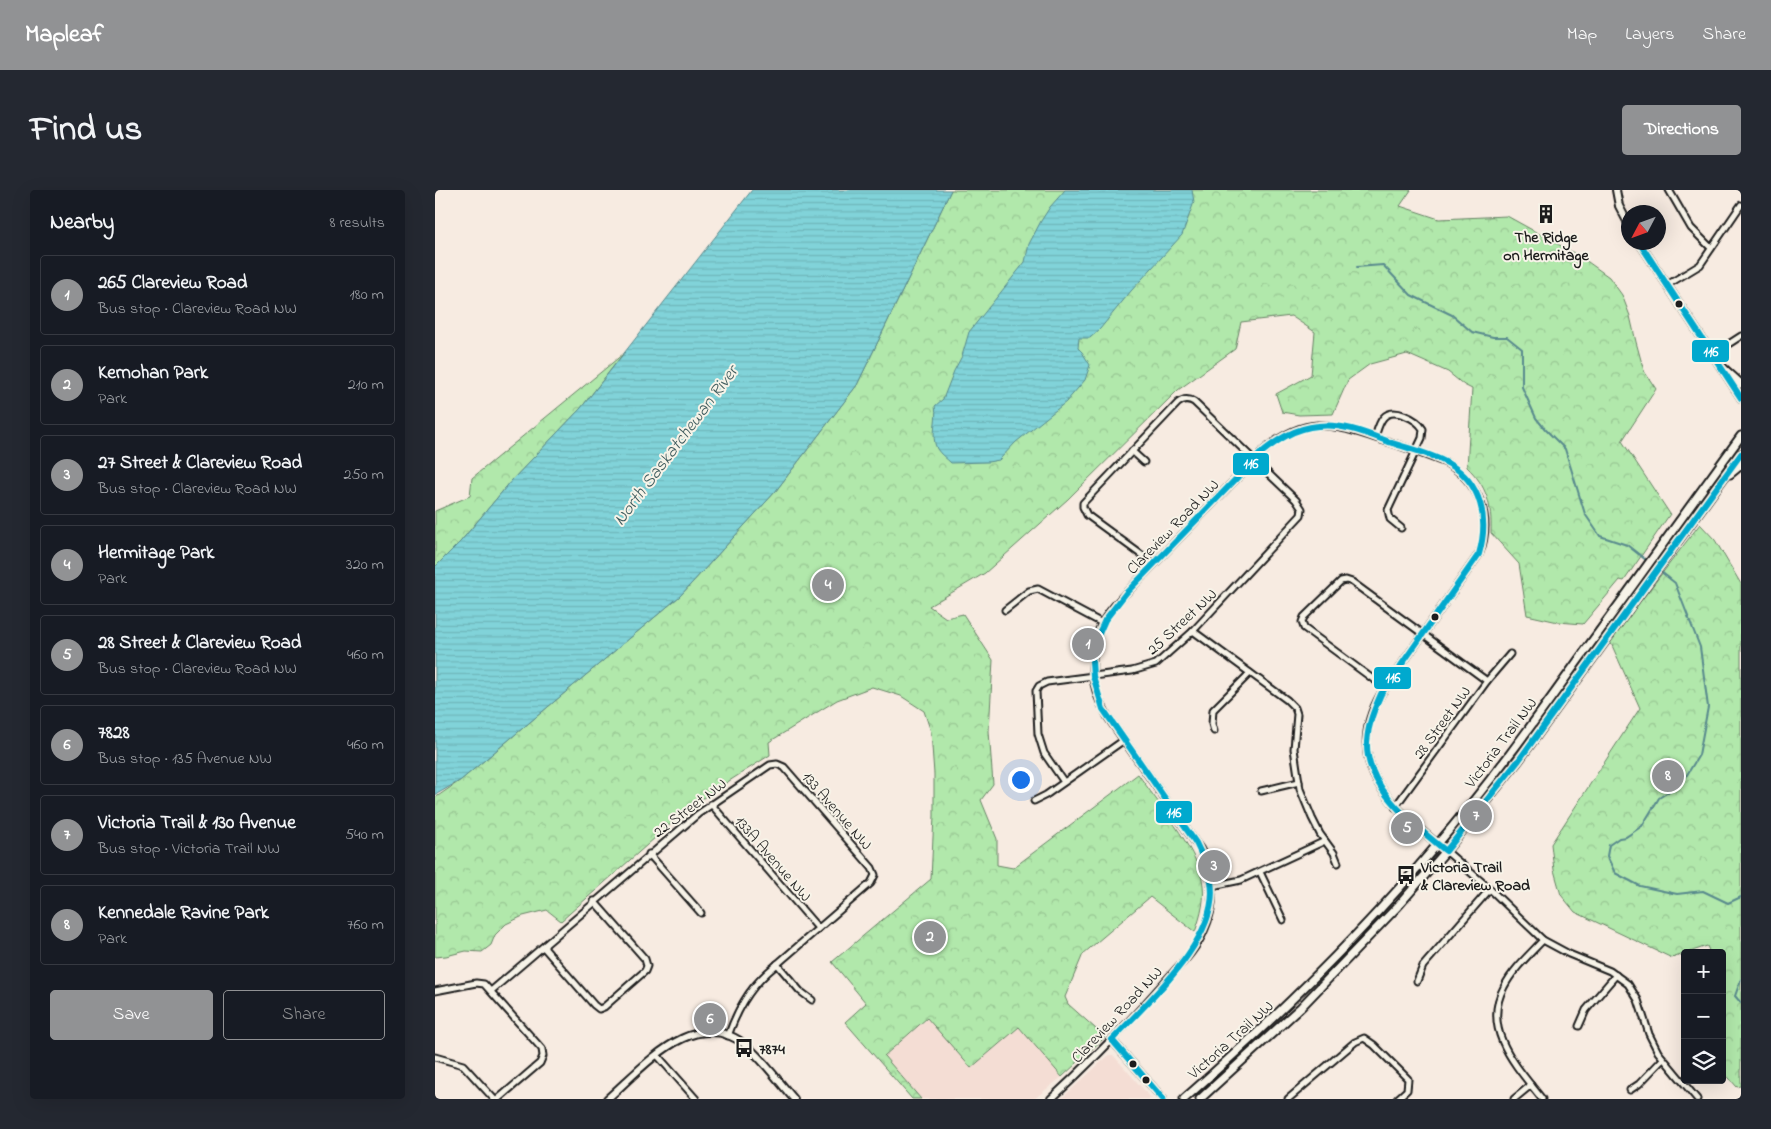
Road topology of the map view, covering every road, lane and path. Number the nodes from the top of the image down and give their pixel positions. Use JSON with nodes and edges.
{"nodes":[{"id":1,"x":1616,"y":190,"type":"edge"},
{"id":2,"x":1669,"y":190,"type":"edge"},
{"id":3,"x":1741,"y":206,"type":"edge"},
{"id":4,"x":1621,"y":210,"type":"edge"},
{"id":5,"x":1711,"y":248,"type":"junction"},
{"id":6,"x":1644,"y":250,"type":"edge"},
{"id":7,"x":1667,"y":285,"type":"junction"},
{"id":8,"x":1741,"y":336,"type":"edge"},
{"id":9,"x":1713,"y":354,"type":"junction"},
{"id":10,"x":1721,"y":366,"type":"junction"},
{"id":11,"x":1741,"y":384,"type":"edge"},
{"id":12,"x":1741,"y":398,"type":"edge"},
{"id":13,"x":1741,"y":436,"type":"edge"},
{"id":14,"x":1375,"y":437,"type":"junction"},
{"id":15,"x":1132,"y":450,"type":"junction"},
{"id":16,"x":1415,"y":451,"type":"junction"},
{"id":17,"x":1741,"y":454,"type":"edge"},
{"id":18,"x":1255,"y":460,"type":"junction"},
{"id":19,"x":1144,"y":462,"type":"dead end"},
{"id":20,"x":1741,"y":465,"type":"edge"},
{"id":21,"x":1716,"y":489,"type":"junction"},
{"id":22,"x":1401,"y":528,"type":"dead end"},
{"id":23,"x":1154,"y":564,"type":"junction"},
{"id":24,"x":1005,"y":610,"type":"dead end"},
{"id":25,"x":1102,"y":622,"type":"junction"},
{"id":26,"x":1193,"y":631,"type":"junction"},
{"id":27,"x":1424,"y":634,"type":"junction"},
{"id":28,"x":1511,"y":654,"type":"dead end"},
{"id":29,"x":1250,"y":673,"type":"junction"},
{"id":30,"x":1093,"y":676,"type":"junction"},
{"id":31,"x":1487,"y":681,"type":"junction"},
{"id":32,"x":1385,"y":688,"type":"junction"},
{"id":33,"x":1214,"y":731,"type":"dead end"},
{"id":34,"x":1124,"y":740,"type":"junction"},
{"id":35,"x":777,"y":764,"type":"joint"},
{"id":36,"x":1064,"y":782,"type":"junction"},
{"id":37,"x":1299,"y":782,"type":"junction"},
{"id":38,"x":1261,"y":791,"type":"dead end"},
{"id":39,"x":1034,"y":801,"type":"dead end"},
{"id":40,"x":711,"y":804,"type":"junction"},
{"id":41,"x":1395,"y":807,"type":"junction"},
{"id":42,"x":1325,"y":841,"type":"junction"},
{"id":43,"x":1438,"y":845,"type":"junction"},
{"id":44,"x":1445,"y":851,"type":"junction"},
{"id":45,"x":649,"y":854,"type":"junction"},
{"id":46,"x":1338,"y":863,"type":"dead end"},
{"id":47,"x":1260,"y":872,"type":"junction"},
{"id":48,"x":1212,"y":886,"type":"junction"},
{"id":49,"x":1490,"y":890,"type":"junction"},
{"id":50,"x":594,"y":901,"type":"junction"},
{"id":51,"x":701,"y":913,"type":"dead end"},
{"id":52,"x":1283,"y":920,"type":"dead end"},
{"id":53,"x":818,"y":928,"type":"junction"},
{"id":54,"x":1543,"y":940,"type":"junction"},
{"id":55,"x":545,"y":945,"type":"junction"},
{"id":56,"x":777,"y":964,"type":"junction"},
{"id":57,"x":1617,"y":975,"type":"junction"},
{"id":58,"x":1417,"y":980,"type":"dead end"},
{"id":59,"x":435,"y":991,"type":"edge"},
{"id":60,"x":491,"y":991,"type":"junction"},
{"id":61,"x":812,"y":1000,"type":"dead end"},
{"id":62,"x":1579,"y":1026,"type":"dead end"},
{"id":63,"x":728,"y":1036,"type":"junction"},
{"id":64,"x":1112,"y":1040,"type":"junction"},
{"id":65,"x":657,"y":1055,"type":"junction"},
{"id":66,"x":435,"y":1057,"type":"edge"},
{"id":67,"x":1663,"y":1059,"type":"junction"},
{"id":68,"x":1531,"y":1085,"type":"junction"},
{"id":69,"x":1629,"y":1090,"type":"dead end"},
{"id":70,"x":494,"y":1099,"type":"edge"},
{"id":71,"x":498,"y":1099,"type":"edge"},
{"id":72,"x":607,"y":1099,"type":"edge"},
{"id":73,"x":696,"y":1099,"type":"edge"},
{"id":74,"x":794,"y":1099,"type":"edge"},
{"id":75,"x":1051,"y":1099,"type":"edge"},
{"id":76,"x":1163,"y":1099,"type":"edge"},
{"id":77,"x":1184,"y":1099,"type":"edge"},
{"id":78,"x":1200,"y":1099,"type":"edge"},
{"id":79,"x":1288,"y":1099,"type":"edge"},
{"id":80,"x":1397,"y":1099,"type":"edge"},
{"id":81,"x":1514,"y":1099,"type":"edge"},
{"id":82,"x":1542,"y":1099,"type":"edge"},
{"id":83,"x":1697,"y":1099,"type":"edge"}],
"edges":[{"from":1,"to":4,"type":"street"},
{"from":2,"to":5,"type":"street"},
{"from":3,"to":5,"type":"street"},
{"from":5,"to":7,"type":"street"},
{"from":6,"to":7,"type":"street"},
{"from":7,"to":9,"type":"street"},
{"from":8,"to":9,"type":"street"},
{"from":9,"to":10,"type":"street"},
{"from":10,"to":11,"type":"main road"},
{"from":10,"to":12,"type":"street"},
{"from":13,"to":43,"type":"main road","name":"Victoria Trail NW"},
{"from":14,"to":16,"type":"street","name":"Clareview Road NW"},
{"from":14,"to":16,"type":"street"},
{"from":14,"to":18,"type":"street","name":"Clareview Road NW"},
{"from":15,"to":18,"type":"street"},
{"from":15,"to":19,"type":"street"},
{"from":15,"to":23,"type":"street"},
{"from":16,"to":22,"type":"street"},
{"from":16,"to":27,"type":"street","name":"Clareview Road NW"},
{"from":17,"to":21,"type":"main road","name":"Victoria Trail NW"},
{"from":18,"to":23,"type":"street","name":"Clareview Road NW"},
{"from":18,"to":26,"type":"street","name":"25 Street NW"},
{"from":20,"to":21,"type":"main road"},
{"from":21,"to":44,"type":"main road","name":"Victoria Trail NW"},
{"from":23,"to":25,"type":"street","name":"Clareview Road NW"},
{"from":24,"to":25,"type":"street"},
{"from":25,"to":30,"type":"street","name":"Clareview Road NW"},
{"from":26,"to":29,"type":"street"},
{"from":26,"to":30,"type":"street","name":"25 Street NW"},
{"from":27,"to":31,"type":"street"},
{"from":27,"to":32,"type":"street","name":"Clareview Road NW"},
{"from":27,"to":32,"type":"street"},
{"from":28,"to":31,"type":"street","name":"28 Street NW"},
{"from":29,"to":33,"type":"street"},
{"from":29,"to":37,"type":"street"},
{"from":30,"to":34,"type":"street","name":"Clareview Road NW"},
{"from":30,"to":36,"type":"street","name":"25 Street NW"},
{"from":31,"to":41,"type":"street","name":"28 Street NW"},
{"from":32,"to":41,"type":"street","name":"Clareview Road NW"},
{"from":34,"to":36,"type":"street"},
{"from":34,"to":48,"type":"street","name":"Clareview Road NW"},
{"from":35,"to":40,"type":"street","name":"22 Street NW"},
{"from":35,"to":53,"type":"street","name":"133 Avenue NW"},
{"from":36,"to":39,"type":"street"},
{"from":37,"to":38,"type":"street"},
{"from":37,"to":42,"type":"street"},
{"from":40,"to":45,"type":"street","name":"22 Street NW"},
{"from":40,"to":53,"type":"street","name":"133A Avenue NW"},
{"from":41,"to":43,"type":"street","name":"Clareview Road NW"},
{"from":42,"to":46,"type":"street"},
{"from":42,"to":47,"type":"street"},
{"from":43,"to":44,"type":"street","name":"Clareview Road NW"},
{"from":43,"to":77,"type":"main road","name":"Victoria Trail NW"},
{"from":44,"to":49,"type":"street"},
{"from":44,"to":78,"type":"main road","name":"Victoria Trail NW"},
{"from":45,"to":50,"type":"street","name":"22 Street NW"},
{"from":45,"to":51,"type":"street"},
{"from":47,"to":48,"type":"street"},
{"from":47,"to":52,"type":"street"},
{"from":48,"to":64,"type":"street","name":"Clareview Road NW"},
{"from":49,"to":54,"type":"street"},
{"from":49,"to":58,"type":"street"},
{"from":50,"to":55,"type":"street","name":"22 Street NW"},
{"from":50,"to":55,"type":"street"},
{"from":53,"to":56,"type":"street"},
{"from":54,"to":57,"type":"street"},
{"from":54,"to":68,"type":"street"},
{"from":55,"to":60,"type":"street","name":"22 Street NW"},
{"from":56,"to":61,"type":"street"},
{"from":56,"to":63,"type":"street"},
{"from":57,"to":62,"type":"street"},
{"from":57,"to":67,"type":"street"},
{"from":59,"to":60,"type":"street"},
{"from":60,"to":71,"type":"street"},
{"from":63,"to":65,"type":"street"},
{"from":63,"to":74,"type":"street"},
{"from":64,"to":75,"type":"street","name":"Clareview Road NW"},
{"from":64,"to":76,"type":"street"},
{"from":65,"to":72,"type":"street"},
{"from":65,"to":73,"type":"street"},
{"from":66,"to":70,"type":"street"},
{"from":67,"to":69,"type":"street"},
{"from":67,"to":83,"type":"street"},
{"from":68,"to":81,"type":"street"},
{"from":68,"to":82,"type":"street"},
{"from":79,"to":80,"type":"street"}]}
